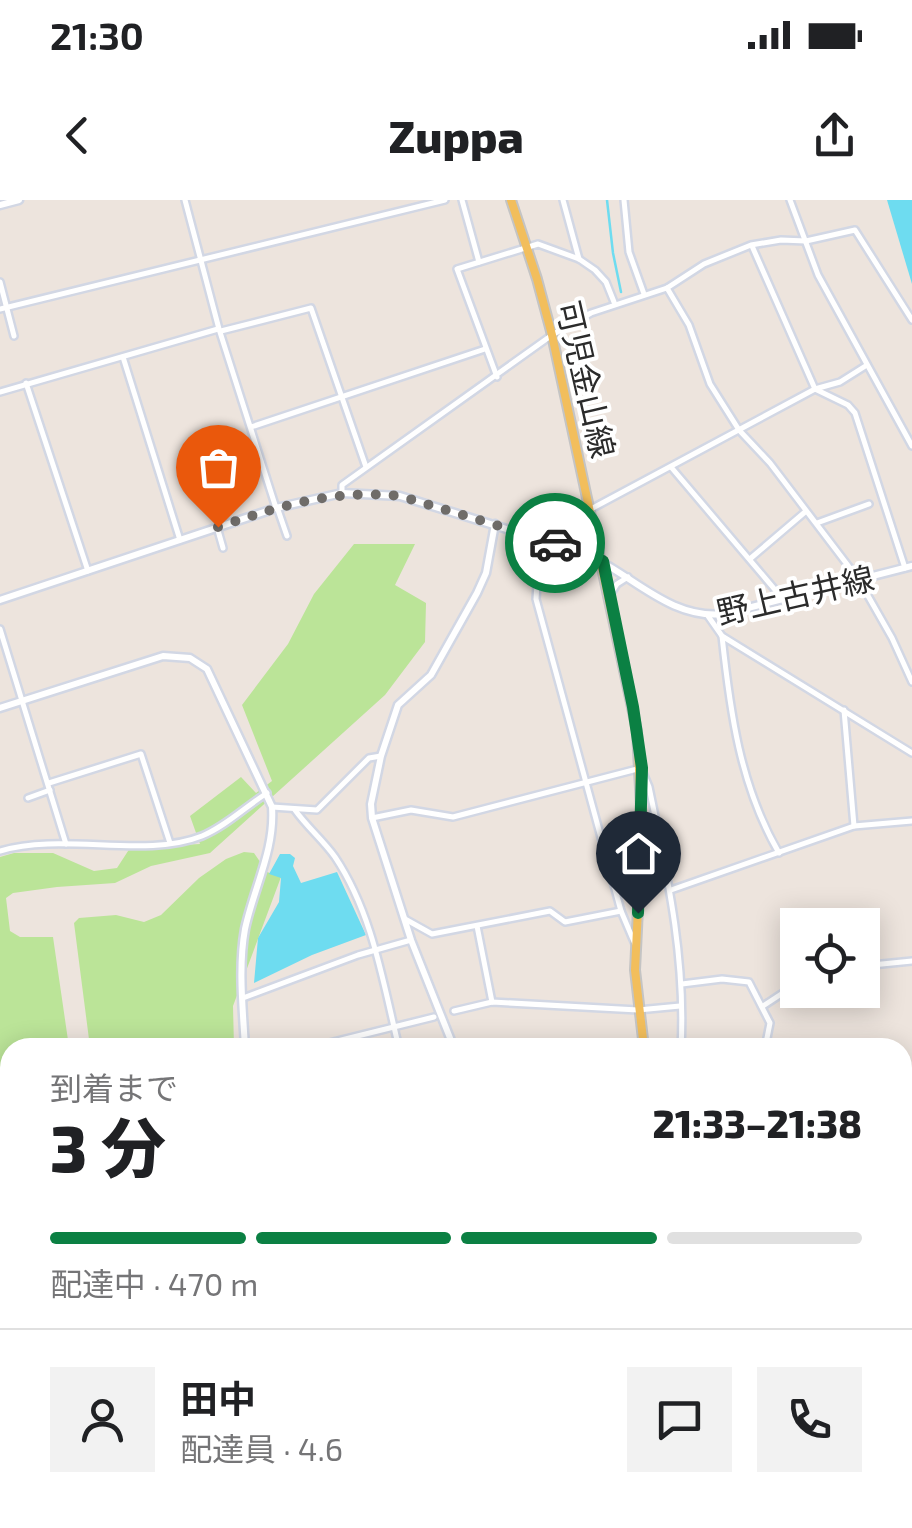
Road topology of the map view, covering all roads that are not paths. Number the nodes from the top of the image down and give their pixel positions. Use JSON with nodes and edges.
{"nodes":[{"id":1,"x":18,"y":200,"type":"edge"},
{"id":2,"x":185,"y":200,"type":"edge"},
{"id":3,"x":445,"y":200,"type":"edge"},
{"id":4,"x":462,"y":200,"type":"edge"},
{"id":5,"x":510,"y":200,"type":"edge"},
{"id":6,"x":562,"y":200,"type":"edge"},
{"id":7,"x":624,"y":200,"type":"edge"},
{"id":8,"x":790,"y":200,"type":"edge"},
{"id":9,"x":0,"y":205,"type":"edge"},
{"id":10,"x":806,"y":241,"type":"junction"},
{"id":11,"x":751,"y":245,"type":"junction"},
{"id":12,"x":527,"y":246,"type":"junction"},
{"id":13,"x":579,"y":260,"type":"junction"},
{"id":14,"x":201,"y":261,"type":"junction"},
{"id":15,"x":479,"y":262,"type":"junction"},
{"id":16,"x":0,"y":282,"type":"edge"},
{"id":17,"x":667,"y":288,"type":"junction"},
{"id":18,"x":644,"y":294,"type":"junction"},
{"id":19,"x":615,"y":304,"type":"junction"},
{"id":20,"x":3,"y":308,"type":"edge"},
{"id":21,"x":912,"y":320,"type":"edge"},
{"id":22,"x":220,"y":330,"type":"junction"},
{"id":23,"x":552,"y":335,"type":"junction"},
{"id":24,"x":14,"y":336,"type":"dead end"},
{"id":25,"x":485,"y":349,"type":"junction"},
{"id":26,"x":123,"y":357,"type":"junction"},
{"id":27,"x":867,"y":365,"type":"junction"},
{"id":28,"x":497,"y":377,"type":"junction"},
{"id":29,"x":26,"y":383,"type":"junction"},
{"id":30,"x":815,"y":389,"type":"junction"},
{"id":31,"x":0,"y":392,"type":"edge"},
{"id":32,"x":340,"y":396,"type":"junction"},
{"id":33,"x":251,"y":427,"type":"junction"},
{"id":34,"x":739,"y":430,"type":"junction"},
{"id":35,"x":912,"y":446,"type":"edge"},
{"id":36,"x":366,"y":468,"type":"junction"},
{"id":37,"x":671,"y":468,"type":"junction"},
{"id":38,"x":342,"y":493,"type":"junction"},
{"id":39,"x":870,"y":504,"type":"dead end"},
{"id":40,"x":276,"y":508,"type":"junction"},
{"id":41,"x":591,"y":509,"type":"junction"},
{"id":42,"x":805,"y":512,"type":"junction"},
{"id":43,"x":817,"y":523,"type":"junction"},
{"id":44,"x":495,"y":524,"type":"junction"},
{"id":45,"x":218,"y":527,"type":"junction"},
{"id":46,"x":287,"y":536,"type":"dead end"},
{"id":47,"x":540,"y":538,"type":"junction"},
{"id":48,"x":180,"y":540,"type":"junction"},
{"id":49,"x":223,"y":548,"type":"dead end"},
{"id":50,"x":751,"y":558,"type":"junction"},
{"id":51,"x":603,"y":561,"type":"junction"},
{"id":52,"x":908,"y":567,"type":"edge"},
{"id":53,"x":88,"y":571,"type":"junction"},
{"id":54,"x":628,"y":578,"type":"junction"},
{"id":55,"x":859,"y":580,"type":"junction"},
{"id":56,"x":610,"y":595,"type":"junction"},
{"id":57,"x":0,"y":600,"type":"edge"},
{"id":58,"x":784,"y":600,"type":"junction"},
{"id":59,"x":708,"y":616,"type":"junction"},
{"id":60,"x":0,"y":629,"type":"edge"},
{"id":61,"x":722,"y":636,"type":"junction"},
{"id":62,"x":912,"y":682,"type":"edge"},
{"id":63,"x":24,"y":701,"type":"junction"},
{"id":64,"x":0,"y":708,"type":"edge"},
{"id":65,"x":844,"y":709,"type":"junction"},
{"id":66,"x":912,"y":752,"type":"edge"},
{"id":67,"x":381,"y":756,"type":"junction"},
{"id":68,"x":642,"y":768,"type":"junction"},
{"id":69,"x":587,"y":781,"type":"junction"},
{"id":70,"x":50,"y":786,"type":"junction"},
{"id":71,"x":268,"y":793,"type":"junction"},
{"id":72,"x":28,"y":798,"type":"dead end"},
{"id":73,"x":272,"y":807,"type":"junction"},
{"id":74,"x":294,"y":810,"type":"junction"},
{"id":75,"x":372,"y":818,"type":"junction"},
{"id":76,"x":912,"y":821,"type":"edge"},
{"id":77,"x":854,"y":826,"type":"junction"},
{"id":78,"x":170,"y":842,"type":"junction"},
{"id":79,"x":66,"y":844,"type":"junction"},
{"id":80,"x":0,"y":851,"type":"edge"},
{"id":81,"x":779,"y":853,"type":"junction"},
{"id":82,"x":671,"y":890,"type":"junction"},
{"id":83,"x":621,"y":911,"type":"junction"},
{"id":84,"x":403,"y":918,"type":"junction"},
{"id":85,"x":477,"y":926,"type":"junction"},
{"id":86,"x":410,"y":940,"type":"junction"},
{"id":87,"x":636,"y":947,"type":"junction"},
{"id":88,"x":377,"y":950,"type":"junction"},
{"id":89,"x":912,"y":960,"type":"edge"},
{"id":90,"x":880,"y":964,"type":"edge"},
{"id":91,"x":682,"y":984,"type":"junction"},
{"id":92,"x":780,"y":995,"type":"edge"},
{"id":93,"x":243,"y":998,"type":"junction"},
{"id":94,"x":492,"y":1002,"type":"junction"},
{"id":95,"x":680,"y":1006,"type":"junction"},
{"id":96,"x":763,"y":1006,"type":"junction"},
{"id":97,"x":638,"y":1010,"type":"junction"},
{"id":98,"x":454,"y":1012,"type":"dead end"},
{"id":99,"x":434,"y":1017,"type":"dead end"},
{"id":100,"x":394,"y":1029,"type":"junction"},
{"id":101,"x":245,"y":1038,"type":"edge"},
{"id":102,"x":354,"y":1038,"type":"edge"},
{"id":103,"x":396,"y":1038,"type":"edge"},
{"id":104,"x":450,"y":1038,"type":"edge"},
{"id":105,"x":642,"y":1038,"type":"edge"},
{"id":106,"x":681,"y":1038,"type":"edge"},
{"id":107,"x":769,"y":1038,"type":"edge"}],
"edges":[{"from":1,"to":9,"type":"street"},
{"from":2,"to":14,"type":"street"},
{"from":3,"to":14,"type":"street"},
{"from":4,"to":15,"type":"street"},
{"from":5,"to":12,"type":"main road","name":"可児金山線"},
{"from":6,"to":13,"type":"street"},
{"from":7,"to":18,"type":"street"},
{"from":8,"to":10,"type":"street"},
{"from":10,"to":11,"type":"street"},
{"from":10,"to":21,"type":"street"},
{"from":10,"to":27,"type":"street"},
{"from":11,"to":17,"type":"street"},
{"from":11,"to":30,"type":"street"},
{"from":12,"to":13,"type":"street"},
{"from":12,"to":15,"type":"street"},
{"from":12,"to":23,"type":"main road","name":"可児金山線"},
{"from":13,"to":19,"type":"street"},
{"from":14,"to":20,"type":"street"},
{"from":14,"to":22,"type":"street"},
{"from":15,"to":25,"type":"street"},
{"from":16,"to":20,"type":"street"},
{"from":17,"to":18,"type":"street"},
{"from":17,"to":34,"type":"street"},
{"from":18,"to":19,"type":"street"},
{"from":19,"to":23,"type":"street"},
{"from":20,"to":24,"type":"street"},
{"from":22,"to":26,"type":"street"},
{"from":22,"to":32,"type":"street"},
{"from":22,"to":33,"type":"street"},
{"from":23,"to":28,"type":"street"},
{"from":23,"to":41,"type":"main road","name":"可児金山線"},
{"from":25,"to":28,"type":"street"},
{"from":25,"to":32,"type":"street"},
{"from":26,"to":29,"type":"street"},
{"from":26,"to":48,"type":"street"},
{"from":27,"to":30,"type":"street"},
{"from":27,"to":35,"type":"street"},
{"from":28,"to":36,"type":"street"},
{"from":29,"to":31,"type":"street"},
{"from":29,"to":53,"type":"street"},
{"from":30,"to":34,"type":"street"},
{"from":30,"to":52,"type":"street"},
{"from":32,"to":33,"type":"street"},
{"from":32,"to":36,"type":"street"},
{"from":33,"to":40,"type":"street"},
{"from":34,"to":37,"type":"street"},
{"from":34,"to":42,"type":"street"},
{"from":36,"to":38,"type":"street"},
{"from":37,"to":41,"type":"street"},
{"from":37,"to":50,"type":"street"},
{"from":38,"to":40,"type":"street","name":"野上古井線"},
{"from":38,"to":44,"type":"street","name":"野上古井線"},
{"from":39,"to":43,"type":"street"},
{"from":40,"to":45,"type":"street","name":"野上古井線"},
{"from":40,"to":46,"type":"street"},
{"from":41,"to":51,"type":"main road","name":"可児金山線"},
{"from":42,"to":43,"type":"street"},
{"from":42,"to":50,"type":"street"},
{"from":43,"to":55,"type":"street"},
{"from":44,"to":47,"type":"street","name":"野上古井線"},
{"from":44,"to":67,"type":"street"},
{"from":45,"to":48,"type":"street","name":"野上古井線"},
{"from":45,"to":49,"type":"street"},
{"from":47,"to":51,"type":"street","name":"野上古井線"},
{"from":47,"to":69,"type":"street"},
{"from":48,"to":53,"type":"street","name":"野上古井線"},
{"from":50,"to":58,"type":"street"},
{"from":51,"to":54,"type":"street","name":"野上古井線"},
{"from":51,"to":56,"type":"main road","name":"可児金山線"},
{"from":52,"to":55,"type":"street","name":"野上古井線"},
{"from":53,"to":57,"type":"street","name":"野上古井線"},
{"from":54,"to":56,"type":"street"},
{"from":54,"to":59,"type":"street","name":"野上古井線"},
{"from":55,"to":58,"type":"street","name":"野上古井線"},
{"from":55,"to":62,"type":"street"},
{"from":56,"to":68,"type":"main road","name":"可児金山線"},
{"from":58,"to":59,"type":"street","name":"野上古井線"},
{"from":59,"to":61,"type":"street"},
{"from":60,"to":63,"type":"street"},
{"from":61,"to":65,"type":"street"},
{"from":61,"to":81,"type":"street"},
{"from":63,"to":64,"type":"street"},
{"from":63,"to":70,"type":"street"},
{"from":63,"to":71,"type":"street"},
{"from":65,"to":66,"type":"street"},
{"from":65,"to":77,"type":"street"},
{"from":67,"to":74,"type":"street"},
{"from":67,"to":75,"type":"street"},
{"from":68,"to":69,"type":"street"},
{"from":68,"to":82,"type":"street"},
{"from":68,"to":87,"type":"main road","name":"可児金山線"},
{"from":69,"to":75,"type":"street"},
{"from":69,"to":83,"type":"street"},
{"from":70,"to":72,"type":"street"},
{"from":70,"to":78,"type":"street"},
{"from":70,"to":79,"type":"street"},
{"from":71,"to":73,"type":"street"},
{"from":71,"to":78,"type":"street"},
{"from":73,"to":74,"type":"street"},
{"from":73,"to":93,"type":"street"},
{"from":74,"to":88,"type":"street"},
{"from":75,"to":84,"type":"street"},
{"from":76,"to":77,"type":"street"},
{"from":77,"to":81,"type":"street"},
{"from":78,"to":79,"type":"street"},
{"from":79,"to":80,"type":"street"},
{"from":81,"to":82,"type":"street"},
{"from":82,"to":91,"type":"street"},
{"from":83,"to":85,"type":"street"},
{"from":83,"to":87,"type":"street"},
{"from":84,"to":85,"type":"street"},
{"from":84,"to":86,"type":"street"},
{"from":85,"to":94,"type":"street"},
{"from":86,"to":88,"type":"street"},
{"from":86,"to":104,"type":"street"},
{"from":87,"to":97,"type":"main road","name":"可児金山線"},
{"from":88,"to":93,"type":"street"},
{"from":88,"to":100,"type":"street"},
{"from":89,"to":90,"type":"street"},
{"from":91,"to":95,"type":"street"},
{"from":91,"to":96,"type":"street"},
{"from":92,"to":96,"type":"street"},
{"from":93,"to":101,"type":"street"},
{"from":94,"to":97,"type":"street"},
{"from":94,"to":98,"type":"street"},
{"from":95,"to":97,"type":"street"},
{"from":95,"to":106,"type":"street"},
{"from":96,"to":107,"type":"street"},
{"from":97,"to":105,"type":"main road","name":"可児金山線"},
{"from":99,"to":100,"type":"street"},
{"from":100,"to":102,"type":"street"},
{"from":100,"to":103,"type":"street"}]}
